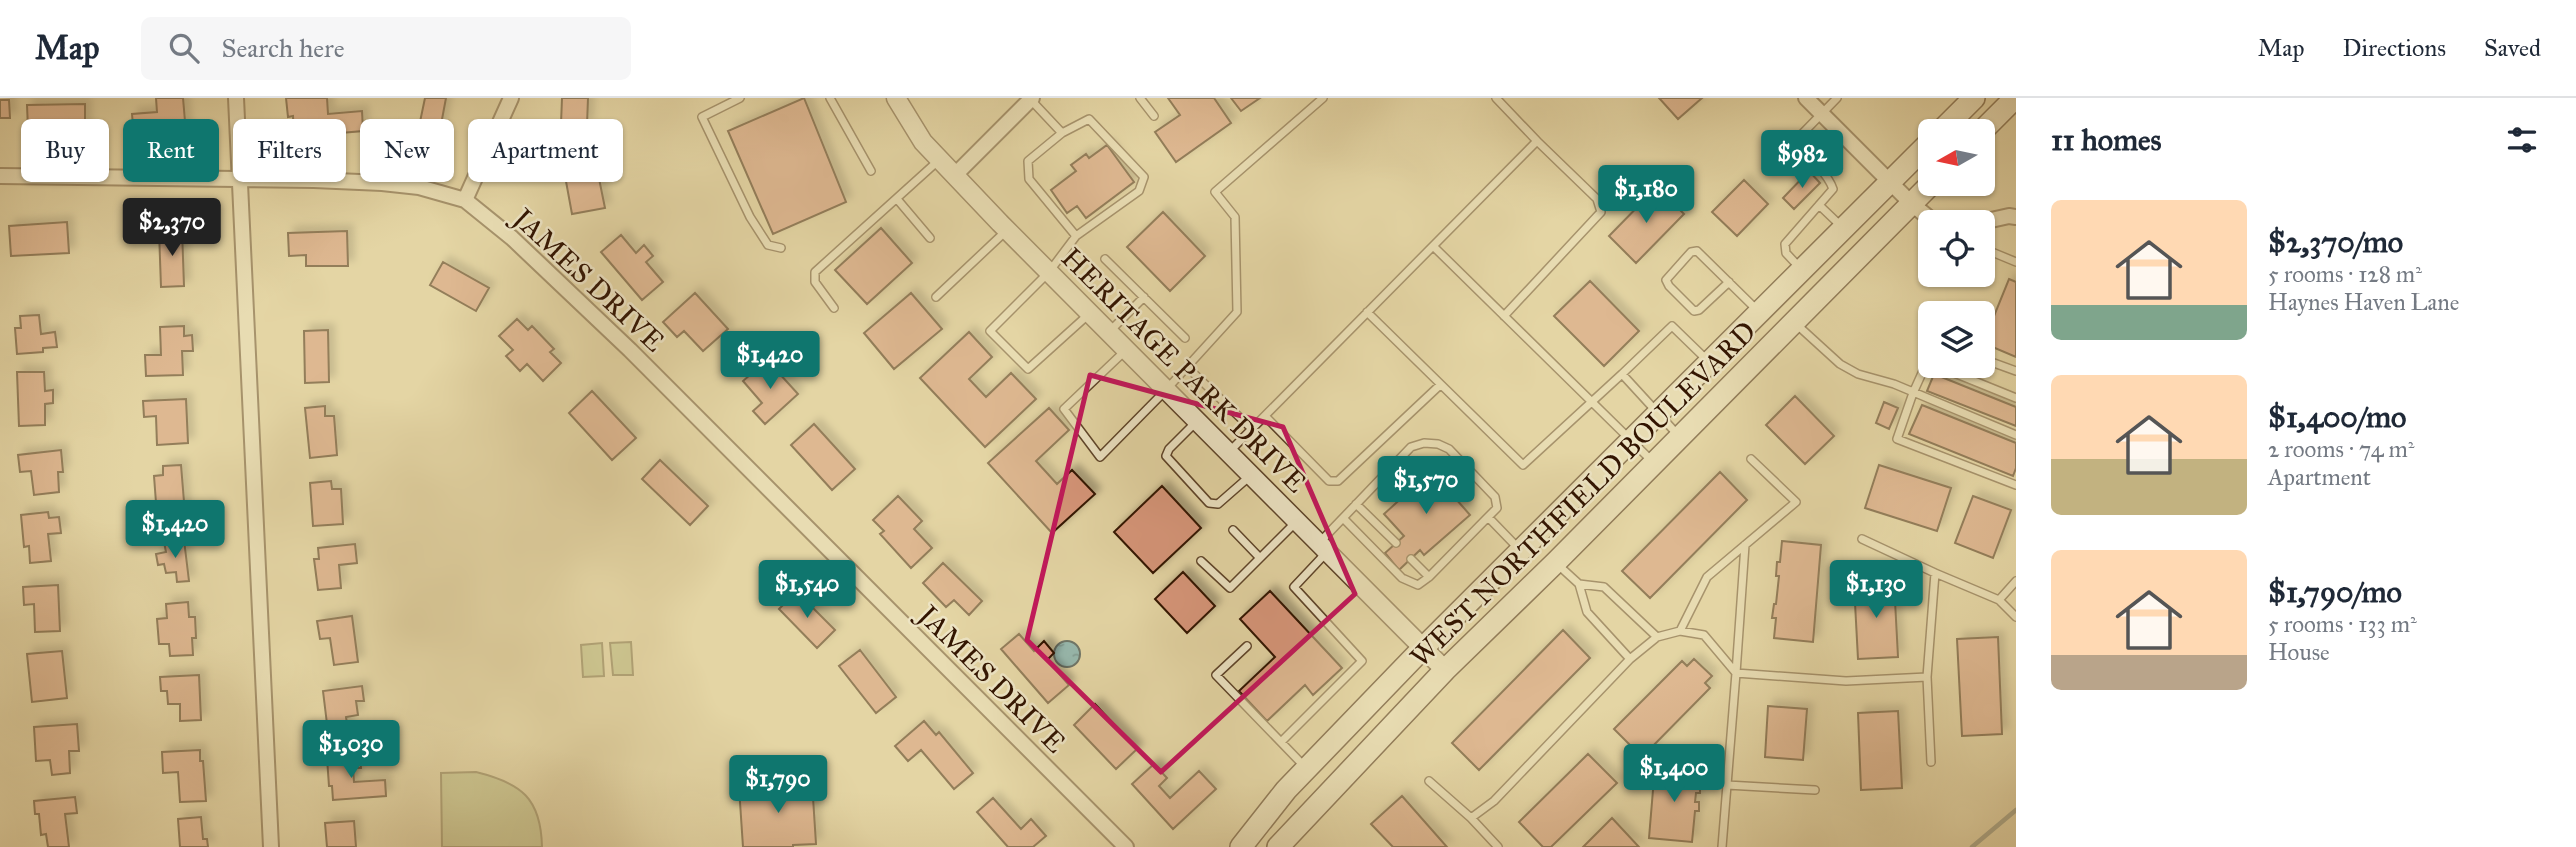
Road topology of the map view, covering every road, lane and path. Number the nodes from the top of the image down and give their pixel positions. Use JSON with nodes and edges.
{"nodes":[{"id":1,"x":236,"y":98,"type":"edge"},
{"id":2,"x":510,"y":98,"type":"edge"},
{"id":3,"x":740,"y":98,"type":"edge"},
{"id":4,"x":830,"y":98,"type":"edge"},
{"id":5,"x":897,"y":98,"type":"edge"},
{"id":6,"x":1140,"y":98,"type":"edge"},
{"id":7,"x":1323,"y":98,"type":"edge"},
{"id":8,"x":1496,"y":98,"type":"edge"},
{"id":9,"x":1806,"y":98,"type":"edge"},
{"id":10,"x":1837,"y":98,"type":"edge"},
{"id":11,"x":1974,"y":98,"type":"edge"},
{"id":12,"x":2015,"y":98,"type":"edge"},
{"id":13,"x":1031,"y":99,"type":"edge"},
{"id":14,"x":1821,"y":112,"type":"junction"},
{"id":15,"x":1154,"y":116,"type":"dead end"},
{"id":16,"x":237,"y":119,"type":"edge"},
{"id":17,"x":1953,"y":119,"type":"edge"},
{"id":18,"x":1995,"y":119,"type":"edge"},
{"id":19,"x":1062,"y":133,"type":"junction"},
{"id":20,"x":1537,"y":141,"type":"junction"},
{"id":21,"x":1918,"y":154,"type":"edge"},
{"id":22,"x":940,"y":160,"type":"junction"},
{"id":23,"x":871,"y":171,"type":"dead end"},
{"id":24,"x":954,"y":175,"type":"junction"},
{"id":25,"x":0,"y":176,"type":"edge"},
{"id":26,"x":233,"y":179,"type":"edge"},
{"id":27,"x":239,"y":182,"type":"edge"},
{"id":28,"x":346,"y":182,"type":"edge"},
{"id":29,"x":1890,"y":183,"type":"junction"},
{"id":30,"x":1920,"y":196,"type":"edge"},
{"id":31,"x":897,"y":199,"type":"junction"},
{"id":32,"x":465,"y":200,"type":"junction"},
{"id":33,"x":1912,"y":204,"type":"junction"},
{"id":34,"x":1819,"y":205,"type":"junction"},
{"id":35,"x":1919,"y":210,"type":"edge"},
{"id":36,"x":2016,"y":217,"type":"edge"},
{"id":37,"x":1995,"y":220,"type":"edge"},
{"id":38,"x":1844,"y":229,"type":"junction"},
{"id":39,"x":1007,"y":230,"type":"junction"},
{"id":40,"x":1076,"y":236,"type":"junction"},
{"id":41,"x":930,"y":238,"type":"dead end"},
{"id":42,"x":1433,"y":246,"type":"junction"},
{"id":43,"x":781,"y":248,"type":"dead end"},
{"id":44,"x":1995,"y":253,"type":"edge"},
{"id":45,"x":1105,"y":259,"type":"dead end"},
{"id":46,"x":2016,"y":262,"type":"edge"},
{"id":47,"x":1802,"y":270,"type":"junction"},
{"id":48,"x":1049,"y":272,"type":"junction"},
{"id":49,"x":1728,"y":282,"type":"junction"},
{"id":50,"x":936,"y":297,"type":"dead end"},
{"id":51,"x":1144,"y":297,"type":"junction"},
{"id":52,"x":834,"y":308,"type":"dead end"},
{"id":53,"x":1367,"y":312,"type":"junction"},
{"id":54,"x":1759,"y":313,"type":"junction"},
{"id":55,"x":1090,"y":314,"type":"junction"},
{"id":56,"x":1504,"y":316,"type":"junction"},
{"id":57,"x":1794,"y":322,"type":"junction"},
{"id":58,"x":1108,"y":332,"type":"junction"},
{"id":59,"x":1185,"y":338,"type":"dead end"},
{"id":60,"x":1126,"y":350,"type":"junction"},
{"id":61,"x":1709,"y":363,"type":"junction"},
{"id":62,"x":1995,"y":363,"type":"edge"},
{"id":63,"x":1187,"y":367,"type":"junction"},
{"id":64,"x":2016,"y":371,"type":"edge"},
{"id":65,"x":1622,"y":374,"type":"junction"},
{"id":66,"x":1920,"y":378,"type":"edge"},
{"id":67,"x":1967,"y":378,"type":"edge"},
{"id":68,"x":1440,"y":385,"type":"junction"},
{"id":69,"x":1166,"y":390,"type":"junction"},
{"id":70,"x":1913,"y":393,"type":"junction"},
{"id":71,"x":2016,"y":398,"type":"edge"},
{"id":72,"x":1592,"y":402,"type":"junction"},
{"id":73,"x":1658,"y":414,"type":"junction"},
{"id":74,"x":1265,"y":416,"type":"junction"},
{"id":75,"x":1197,"y":421,"type":"junction"},
{"id":76,"x":1252,"y":429,"type":"junction"},
{"id":77,"x":2016,"y":435,"type":"edge"},
{"id":78,"x":1680,"y":437,"type":"junction"},
{"id":79,"x":1631,"y":441,"type":"junction"},
{"id":80,"x":1228,"y":453,"type":"junction"},
{"id":81,"x":1751,"y":459,"type":"dead end"},
{"id":82,"x":1654,"y":464,"type":"junction"},
{"id":83,"x":1251,"y":475,"type":"junction"},
{"id":84,"x":2016,"y":485,"type":"edge"},
{"id":85,"x":1356,"y":504,"type":"junction"},
{"id":86,"x":1488,"y":517,"type":"junction"},
{"id":87,"x":1343,"y":518,"type":"junction"},
{"id":88,"x":1297,"y":522,"type":"junction"},
{"id":89,"x":1233,"y":530,"type":"dead end"},
{"id":90,"x":1862,"y":539,"type":"dead end"},
{"id":91,"x":1396,"y":543,"type":"dead end"},
{"id":92,"x":1745,"y":545,"type":"junction"},
{"id":93,"x":1527,"y":546,"type":"junction"},
{"id":94,"x":1322,"y":548,"type":"junction"},
{"id":95,"x":1260,"y":558,"type":"junction"},
{"id":96,"x":1411,"y":559,"type":"dead end"},
{"id":97,"x":1201,"y":561,"type":"dead end"},
{"id":98,"x":1556,"y":562,"type":"junction"},
{"id":99,"x":1935,"y":573,"type":"junction"},
{"id":100,"x":1429,"y":577,"type":"junction"},
{"id":101,"x":2016,"y":581,"type":"edge"},
{"id":102,"x":1579,"y":584,"type":"junction"},
{"id":103,"x":2000,"y":600,"type":"junction"},
{"id":104,"x":2016,"y":617,"type":"edge"},
{"id":105,"x":1680,"y":631,"type":"junction"},
{"id":106,"x":1657,"y":637,"type":"junction"},
{"id":107,"x":1247,"y":646,"type":"dead end"},
{"id":108,"x":1422,"y":649,"type":"junction"},
{"id":109,"x":1630,"y":659,"type":"junction"},
{"id":110,"x":1445,"y":670,"type":"junction"},
{"id":111,"x":1736,"y":673,"type":"junction"},
{"id":112,"x":1927,"y":677,"type":"junction"},
{"id":113,"x":1281,"y":742,"type":"junction"},
{"id":114,"x":1931,"y":762,"type":"dead end"},
{"id":115,"x":1306,"y":768,"type":"junction"},
{"id":116,"x":1429,"y":781,"type":"dead end"},
{"id":117,"x":1727,"y":785,"type":"junction"},
{"id":118,"x":1815,"y":790,"type":"dead end"},
{"id":119,"x":1471,"y":818,"type":"junction"},
{"id":120,"x":271,"y":847,"type":"edge"},
{"id":121,"x":1126,"y":847,"type":"edge"},
{"id":122,"x":1241,"y":847,"type":"edge"},
{"id":123,"x":1278,"y":847,"type":"edge"},
{"id":124,"x":1498,"y":847,"type":"edge"},
{"id":125,"x":1723,"y":847,"type":"edge"}],
"edges":[{"from":1,"to":16,"type":"street"},
{"from":2,"to":32,"type":"street"},
{"from":3,"to":43,"type":"lane"},
{"from":4,"to":23,"type":"lane"},
{"from":5,"to":22,"type":"street","name":"HERITAGE PARK DRIVE"},
{"from":6,"to":15,"type":"lane"},
{"from":7,"to":63,"type":"lane"},
{"from":8,"to":20,"type":"lane"},
{"from":9,"to":14,"type":"street"},
{"from":10,"to":14,"type":"lane"},
{"from":11,"to":17,"type":"main road"},
{"from":12,"to":18,"type":"main road"},
{"from":13,"to":19,"type":"lane"},
{"from":13,"to":24,"type":"street"},
{"from":14,"to":29,"type":"street"},
{"from":14,"to":34,"type":"lane"},
{"from":19,"to":40,"type":"lane"},
{"from":19,"to":40,"type":"lane"},
{"from":20,"to":42,"type":"lane"},
{"from":20,"to":56,"type":"lane"},
{"from":21,"to":29,"type":"main road","name":"WEST NORTHFIELD BOULEVARD"},
{"from":22,"to":24,"type":"street","name":"HERITAGE PARK DRIVE"},
{"from":22,"to":31,"type":"lane"},
{"from":24,"to":39,"type":"street","name":"HERITAGE PARK DRIVE"},
{"from":25,"to":26,"type":"street","name":"JAMES DRIVE"},
{"from":27,"to":120,"type":"street"},
{"from":28,"to":32,"type":"street","name":"JAMES DRIVE"},
{"from":29,"to":33,"type":"street"},
{"from":29,"to":38,"type":"main road","name":"WEST NORTHFIELD BOULEVARD"},
{"from":30,"to":33,"type":"main road","name":"WEST NORTHFIELD BOULEVARD"},
{"from":31,"to":41,"type":"lane"},
{"from":31,"to":52,"type":"lane"},
{"from":32,"to":121,"type":"street","name":"JAMES DRIVE"},
{"from":33,"to":35,"type":"street"},
{"from":33,"to":57,"type":"main road","name":"WEST NORTHFIELD BOULEVARD"},
{"from":34,"to":38,"type":"lane"},
{"from":34,"to":47,"type":"lane"},
{"from":36,"to":37,"type":"street"},
{"from":38,"to":47,"type":"main road","name":"WEST NORTHFIELD BOULEVARD"},
{"from":39,"to":48,"type":"street","name":"HERITAGE PARK DRIVE"},
{"from":39,"to":50,"type":"lane"},
{"from":40,"to":48,"type":"lane"},
{"from":42,"to":53,"type":"lane"},
{"from":42,"to":56,"type":"lane"},
{"from":44,"to":46,"type":"lane"},
{"from":45,"to":51,"type":"lane"},
{"from":47,"to":54,"type":"main road","name":"WEST NORTHFIELD BOULEVARD"},
{"from":48,"to":55,"type":"street","name":"HERITAGE PARK DRIVE"},
{"from":48,"to":55,"type":"lane"},
{"from":49,"to":49,"type":"lane"},
{"from":49,"to":54,"type":"lane"},
{"from":51,"to":58,"type":"lane"},
{"from":51,"to":59,"type":"lane"},
{"from":53,"to":68,"type":"lane"},
{"from":53,"to":74,"type":"lane"},
{"from":54,"to":61,"type":"main road","name":"WEST NORTHFIELD BOULEVARD"},
{"from":55,"to":58,"type":"street","name":"HERITAGE PARK DRIVE"},
{"from":56,"to":72,"type":"lane"},
{"from":57,"to":70,"type":"lane"},
{"from":57,"to":78,"type":"main road","name":"WEST NORTHFIELD BOULEVARD"},
{"from":58,"to":60,"type":"street","name":"HERITAGE PARK DRIVE"},
{"from":60,"to":69,"type":"street","name":"HERITAGE PARK DRIVE"},
{"from":60,"to":69,"type":"lane"},
{"from":61,"to":65,"type":"lane"},
{"from":61,"to":73,"type":"main road","name":"WEST NORTHFIELD BOULEVARD"},
{"from":62,"to":64,"type":"lane"},
{"from":63,"to":69,"type":"lane"},
{"from":63,"to":76,"type":"lane"},
{"from":65,"to":72,"type":"lane"},
{"from":65,"to":73,"type":"lane"},
{"from":66,"to":70,"type":"lane"},
{"from":67,"to":71,"type":"lane"},
{"from":68,"to":72,"type":"lane"},
{"from":68,"to":74,"type":"lane"},
{"from":69,"to":75,"type":"street","name":"HERITAGE PARK DRIVE"},
{"from":70,"to":77,"type":"lane"},
{"from":70,"to":84,"type":"lane"},
{"from":72,"to":79,"type":"lane"},
{"from":73,"to":78,"type":"lane"},
{"from":73,"to":79,"type":"main road","name":"WEST NORTHFIELD BOULEVARD"},
{"from":74,"to":76,"type":"lane"},
{"from":75,"to":80,"type":"street","name":"HERITAGE PARK DRIVE"},
{"from":75,"to":83,"type":"lane"},
{"from":76,"to":80,"type":"lane"},
{"from":78,"to":82,"type":"main road","name":"WEST NORTHFIELD BOULEVARD"},
{"from":79,"to":82,"type":"lane"},
{"from":79,"to":93,"type":"main road","name":"WEST NORTHFIELD BOULEVARD"},
{"from":80,"to":83,"type":"street","name":"HERITAGE PARK DRIVE"},
{"from":81,"to":92,"type":"lane"},
{"from":82,"to":98,"type":"main road","name":"WEST NORTHFIELD BOULEVARD"},
{"from":83,"to":88,"type":"street","name":"HERITAGE PARK DRIVE"},
{"from":85,"to":86,"type":"lane"},
{"from":85,"to":87,"type":"lane"},
{"from":85,"to":91,"type":"lane"},
{"from":86,"to":93,"type":"lane"},
{"from":86,"to":100,"type":"lane"},
{"from":87,"to":94,"type":"lane"},
{"from":87,"to":100,"type":"lane"},
{"from":88,"to":94,"type":"street","name":"HERITAGE PARK DRIVE"},
{"from":88,"to":95,"type":"lane"},
{"from":89,"to":95,"type":"lane"},
{"from":90,"to":99,"type":"lane"},
{"from":92,"to":105,"type":"lane"},
{"from":92,"to":111,"type":"lane"},
{"from":93,"to":98,"type":"main road"},
{"from":93,"to":108,"type":"main road","name":"WEST NORTHFIELD BOULEVARD"},
{"from":94,"to":108,"type":"street","name":"HERITAGE PARK DRIVE"},
{"from":94,"to":113,"type":"lane"},
{"from":95,"to":97,"type":"lane"},
{"from":96,"to":100,"type":"lane"},
{"from":98,"to":102,"type":"lane"},
{"from":98,"to":110,"type":"main road","name":"WEST NORTHFIELD BOULEVARD"},
{"from":99,"to":103,"type":"lane"},
{"from":99,"to":112,"type":"lane"},
{"from":101,"to":103,"type":"lane"},
{"from":102,"to":106,"type":"lane"},
{"from":102,"to":109,"type":"lane"},
{"from":103,"to":104,"type":"lane"},
{"from":105,"to":106,"type":"lane"},
{"from":105,"to":111,"type":"lane"},
{"from":106,"to":109,"type":"lane"},
{"from":107,"to":113,"type":"lane"},
{"from":108,"to":110,"type":"street","name":"HERITAGE PARK DRIVE"},
{"from":108,"to":115,"type":"main road","name":"WEST NORTHFIELD BOULEVARD"},
{"from":109,"to":119,"type":"lane"},
{"from":110,"to":123,"type":"main road","name":"WEST NORTHFIELD BOULEVARD"},
{"from":111,"to":112,"type":"lane"},
{"from":111,"to":117,"type":"lane"},
{"from":112,"to":114,"type":"lane"},
{"from":113,"to":115,"type":"lane"},
{"from":115,"to":122,"type":"main road","name":"WEST NORTHFIELD BOULEVARD"},
{"from":116,"to":119,"type":"lane"},
{"from":117,"to":118,"type":"lane"},
{"from":117,"to":125,"type":"lane"},
{"from":119,"to":124,"type":"lane"}]}
